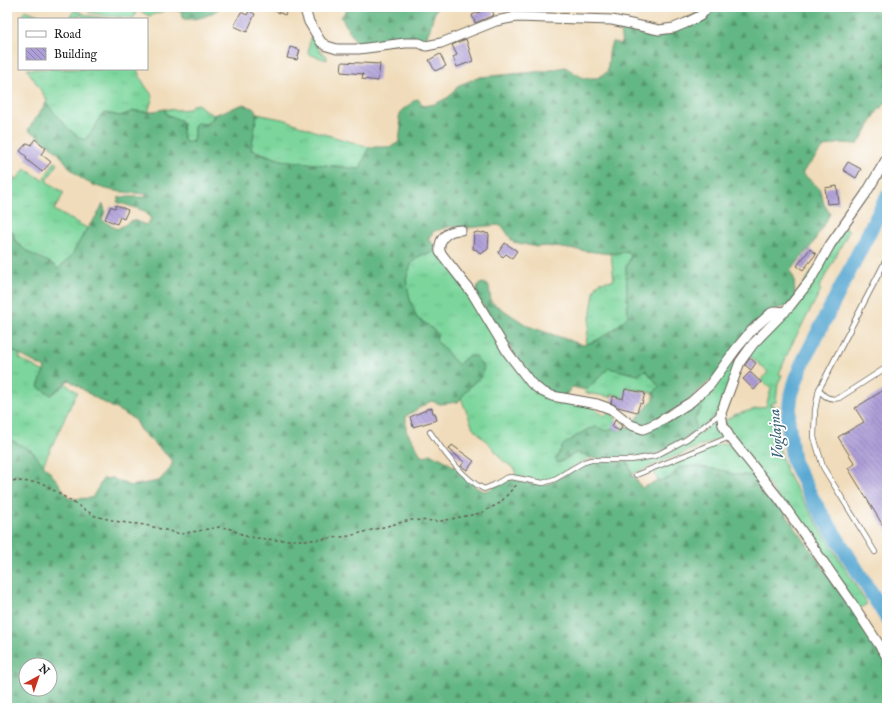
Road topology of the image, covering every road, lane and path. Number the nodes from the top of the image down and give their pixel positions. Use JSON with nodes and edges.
{"nodes":[{"id":1,"x":304,"y":7,"type":"edge"},
{"id":2,"x":708,"y":7,"type":"edge"},
{"id":3,"x":887,"y":158,"type":"edge"},
{"id":4,"x":461,"y":230,"type":"dead end"},
{"id":5,"x":887,"y":258,"type":"edge"},
{"id":6,"x":785,"y":312,"type":"junction"},
{"id":7,"x":887,"y":367,"type":"edge"},
{"id":8,"x":819,"y":389,"type":"junction"},
{"id":9,"x":721,"y":413,"type":"junction"},
{"id":10,"x":430,"y":432,"type":"dead end"},
{"id":11,"x":730,"y":437,"type":"junction"},
{"id":12,"x":636,"y":475,"type":"dead end"},
{"id":13,"x":7,"y":480,"type":"edge"},
{"id":14,"x":527,"y":480,"type":"junction"},
{"id":15,"x":874,"y":552,"type":"dead end"},
{"id":16,"x":887,"y":657,"type":"edge"}],
"edges":[{"from":1,"to":2,"type":"street"},
{"from":3,"to":6,"type":"street"},
{"from":4,"to":6,"type":"street"},
{"from":5,"to":8,"type":"lane"},
{"from":6,"to":9,"type":"street"},
{"from":7,"to":8,"type":"lane"},
{"from":8,"to":15,"type":"lane"},
{"from":9,"to":11,"type":"street"},
{"from":9,"to":14,"type":"lane"},
{"from":10,"to":14,"type":"lane"},
{"from":11,"to":12,"type":"lane"},
{"from":11,"to":16,"type":"street"},
{"from":13,"to":14,"type":"path"}]}
